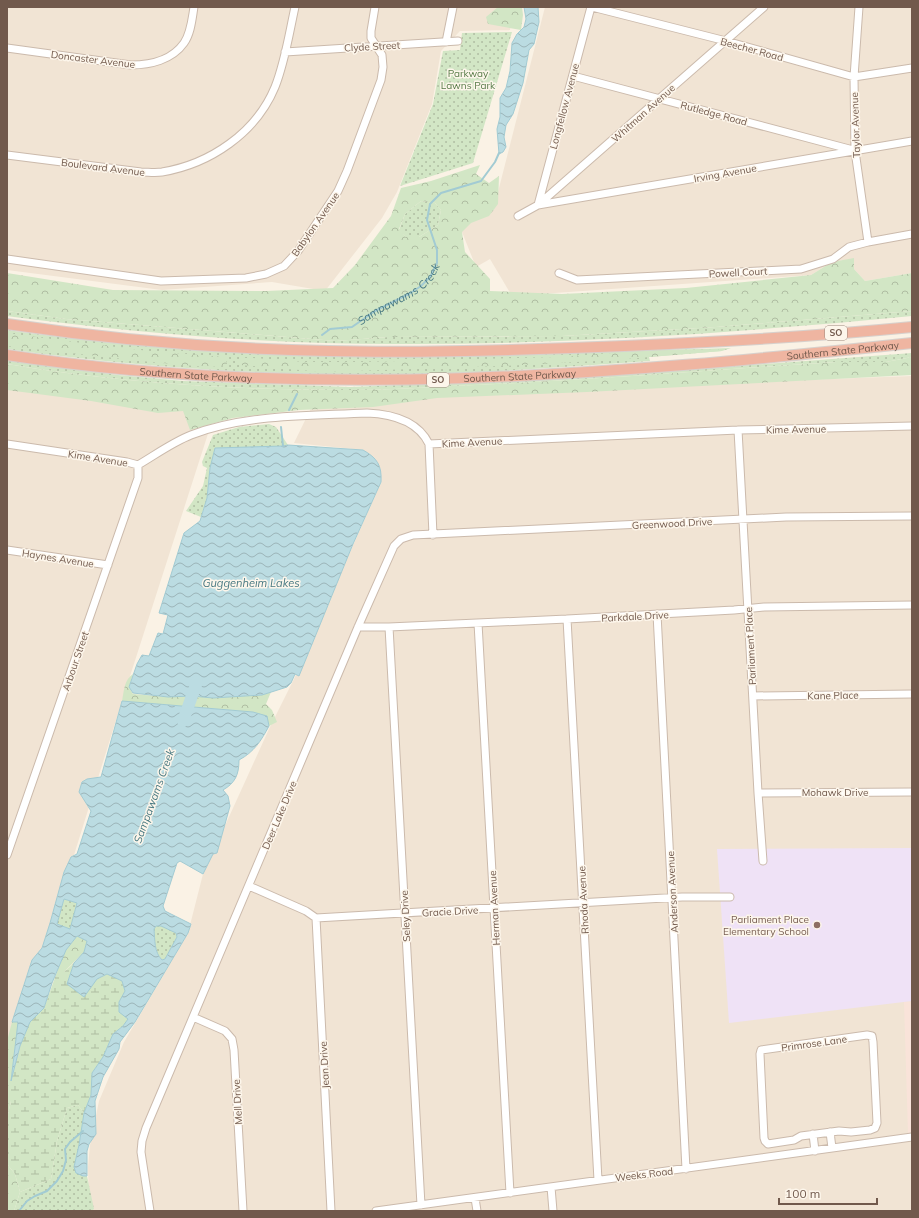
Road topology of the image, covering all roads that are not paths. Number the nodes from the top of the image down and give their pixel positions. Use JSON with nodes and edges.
{"nodes":[{"id":1,"x":194,"y":7,"type":"edge"},
{"id":2,"x":295,"y":7,"type":"edge"},
{"id":3,"x":375,"y":7,"type":"edge"},
{"id":4,"x":453,"y":7,"type":"edge"},
{"id":5,"x":592,"y":7,"type":"edge"},
{"id":6,"x":764,"y":7,"type":"edge"},
{"id":7,"x":859,"y":7,"type":"edge"},
{"id":8,"x":458,"y":41,"type":"dead end"},
{"id":9,"x":726,"y":41,"type":"junction"},
{"id":10,"x":446,"y":42,"type":"junction"},
{"id":11,"x":374,"y":46,"type":"junction"},
{"id":12,"x":7,"y":48,"type":"edge"},
{"id":13,"x":285,"y":52,"type":"junction"},
{"id":14,"x":912,"y":68,"type":"edge"},
{"id":15,"x":573,"y":76,"type":"junction"},
{"id":16,"x":854,"y":77,"type":"junction"},
{"id":17,"x":659,"y":98,"type":"junction"},
{"id":18,"x":912,"y":141,"type":"edge"},
{"id":19,"x":855,"y":151,"type":"junction"},
{"id":20,"x":7,"y":155,"type":"edge"},
{"id":21,"x":538,"y":206,"type":"junction"},
{"id":22,"x":518,"y":216,"type":"dead end"},
{"id":23,"x":912,"y":234,"type":"edge"},
{"id":24,"x":868,"y":242,"type":"junction"},
{"id":25,"x":7,"y":259,"type":"edge"},
{"id":26,"x":559,"y":273,"type":"dead end"},
{"id":27,"x":7,"y":324,"type":"edge"},
{"id":28,"x":912,"y":327,"type":"edge"},
{"id":29,"x":912,"y":344,"type":"edge"},
{"id":30,"x":7,"y":355,"type":"edge"},
{"id":31,"x":912,"y":426,"type":"edge"},
{"id":32,"x":738,"y":430,"type":"junction"},
{"id":33,"x":7,"y":444,"type":"edge"},
{"id":34,"x":429,"y":444,"type":"junction"},
{"id":35,"x":138,"y":465,"type":"junction"},
{"id":36,"x":912,"y":516,"type":"edge"},
{"id":37,"x":742,"y":520,"type":"junction"},
{"id":38,"x":433,"y":535,"type":"junction"},
{"id":39,"x":7,"y":550,"type":"edge"},
{"id":40,"x":108,"y":566,"type":"junction"},
{"id":41,"x":912,"y":605,"type":"edge"},
{"id":42,"x":748,"y":609,"type":"junction"},
{"id":43,"x":657,"y":614,"type":"junction"},
{"id":44,"x":567,"y":619,"type":"junction"},
{"id":45,"x":478,"y":623,"type":"junction"},
{"id":46,"x":358,"y":627,"type":"junction"},
{"id":47,"x":389,"y":627,"type":"junction"},
{"id":48,"x":912,"y":694,"type":"edge"},
{"id":49,"x":753,"y":696,"type":"junction"},
{"id":50,"x":912,"y":792,"type":"edge"},
{"id":51,"x":758,"y":793,"type":"junction"},
{"id":52,"x":7,"y":855,"type":"edge"},
{"id":53,"x":763,"y":861,"type":"dead end"},
{"id":54,"x":249,"y":886,"type":"junction"},
{"id":55,"x":730,"y":897,"type":"dead end"},
{"id":56,"x":672,"y":898,"type":"junction"},
{"id":57,"x":583,"y":903,"type":"junction"},
{"id":58,"x":494,"y":909,"type":"junction"},
{"id":59,"x":405,"y":914,"type":"junction"},
{"id":60,"x":316,"y":918,"type":"junction"},
{"id":61,"x":193,"y":1017,"type":"junction"},
{"id":62,"x":830,"y":1132,"type":"junction"},
{"id":63,"x":813,"y":1134,"type":"junction"},
{"id":64,"x":912,"y":1137,"type":"edge"},
{"id":65,"x":832,"y":1148,"type":"junction"},
{"id":66,"x":815,"y":1151,"type":"junction"},
{"id":67,"x":686,"y":1169,"type":"junction"},
{"id":68,"x":598,"y":1180,"type":"junction"},
{"id":69,"x":551,"y":1187,"type":"junction"},
{"id":70,"x":510,"y":1193,"type":"junction"},
{"id":71,"x":475,"y":1198,"type":"junction"},
{"id":72,"x":422,"y":1205,"type":"junction"},
{"id":73,"x":150,"y":1211,"type":"edge"},
{"id":74,"x":243,"y":1211,"type":"edge"},
{"id":75,"x":331,"y":1211,"type":"edge"},
{"id":76,"x":376,"y":1211,"type":"edge"},
{"id":77,"x":477,"y":1211,"type":"edge"},
{"id":78,"x":553,"y":1211,"type":"edge"}],
"edges":[{"from":1,"to":12,"type":"street","name":"Doncaster Avenue"},
{"from":2,"to":13,"type":"street","name":"Boulevard Avenue"},
{"from":3,"to":11,"type":"street","name":"Babylon Avenue"},
{"from":4,"to":10,"type":"street"},
{"from":5,"to":9,"type":"street","name":"Beecher Road"},
{"from":5,"to":15,"type":"street","name":"Longfellow Avenue"},
{"from":6,"to":9,"type":"street","name":"Whitman Avenue"},
{"from":7,"to":16,"type":"street","name":"Taylor Avenue"},
{"from":8,"to":10,"type":"street","name":"Clyde Street"},
{"from":9,"to":16,"type":"street","name":"Beecher Road"},
{"from":9,"to":17,"type":"street","name":"Whitman Avenue"},
{"from":10,"to":11,"type":"street","name":"Clyde Street"},
{"from":11,"to":13,"type":"street","name":"Clyde Street"},
{"from":11,"to":25,"type":"street","name":"Babylon Avenue"},
{"from":13,"to":20,"type":"street","name":"Boulevard Avenue"},
{"from":14,"to":16,"type":"street","name":"Beecher Road"},
{"from":15,"to":17,"type":"street","name":"Rutledge Road"},
{"from":15,"to":21,"type":"street","name":"Longfellow Avenue"},
{"from":16,"to":19,"type":"street","name":"Taylor Avenue"},
{"from":17,"to":19,"type":"street","name":"Rutledge Road"},
{"from":17,"to":21,"type":"street","name":"Whitman Avenue"},
{"from":18,"to":19,"type":"street","name":"Irving Avenue"},
{"from":19,"to":21,"type":"street","name":"Irving Avenue"},
{"from":19,"to":24,"type":"street","name":"Taylor Avenue"},
{"from":21,"to":22,"type":"street","name":"Whitman Avenue"},
{"from":23,"to":24,"type":"street","name":"Powell Court"},
{"from":24,"to":26,"type":"street","name":"Powell Court"},
{"from":27,"to":28,"type":"highway","name":"Southern State Parkway","number":"SO"},
{"from":29,"to":30,"type":"highway","name":"Southern State Parkway","number":"SO"},
{"from":31,"to":32,"type":"street","name":"Kime Avenue"},
{"from":32,"to":34,"type":"street","name":"Kime Avenue"},
{"from":32,"to":37,"type":"street","name":"Parliament Place"},
{"from":33,"to":35,"type":"street","name":"Kime Avenue"},
{"from":34,"to":35,"type":"street","name":"Kime Avenue"},
{"from":34,"to":38,"type":"street"},
{"from":35,"to":40,"type":"street","name":"Arbour Street"},
{"from":36,"to":37,"type":"street","name":"Greenwood Drive"},
{"from":37,"to":38,"type":"street","name":"Greenwood Drive"},
{"from":37,"to":42,"type":"street","name":"Parliament Place"},
{"from":38,"to":46,"type":"street","name":"Deer Lake Drive"},
{"from":39,"to":40,"type":"street","name":"Haynes Avenue"},
{"from":40,"to":52,"type":"street","name":"Arbour Street"},
{"from":41,"to":42,"type":"street","name":"Parkdale Drive"},
{"from":42,"to":43,"type":"street","name":"Parkdale Drive"},
{"from":42,"to":49,"type":"street","name":"Parliament Place"},
{"from":43,"to":44,"type":"street","name":"Parkdale Drive"},
{"from":43,"to":56,"type":"street","name":"Anderson Avenue"},
{"from":44,"to":45,"type":"street","name":"Parkdale Drive"},
{"from":44,"to":57,"type":"street","name":"Rhoda Avenue"},
{"from":45,"to":47,"type":"street","name":"Parkdale Drive"},
{"from":45,"to":58,"type":"street","name":"Herman Avenue"},
{"from":46,"to":47,"type":"street","name":"Parkdale Drive"},
{"from":46,"to":54,"type":"street","name":"Deer Lake Drive"},
{"from":47,"to":59,"type":"street","name":"Seley Drive"},
{"from":48,"to":49,"type":"street","name":"Kane Place"},
{"from":49,"to":51,"type":"street","name":"Parliament Place"},
{"from":50,"to":51,"type":"street","name":"Mohawk Drive"},
{"from":51,"to":53,"type":"street","name":"Parliament Place"},
{"from":54,"to":60,"type":"street"},
{"from":54,"to":61,"type":"street","name":"Deer Lake Drive"},
{"from":55,"to":56,"type":"street","name":"Gracie Drive"},
{"from":56,"to":57,"type":"street","name":"Gracie Drive"},
{"from":56,"to":67,"type":"street","name":"Anderson Avenue"},
{"from":57,"to":58,"type":"street","name":"Gracie Drive"},
{"from":57,"to":68,"type":"street","name":"Rhoda Avenue"},
{"from":58,"to":59,"type":"street","name":"Gracie Drive"},
{"from":58,"to":70,"type":"street","name":"Herman Avenue"},
{"from":59,"to":60,"type":"street","name":"Gracie Drive"},
{"from":59,"to":72,"type":"street","name":"Seley Drive"},
{"from":60,"to":75,"type":"street","name":"Jean Drive"},
{"from":61,"to":73,"type":"street","name":"Deer Lake Drive"},
{"from":61,"to":74,"type":"street","name":"Mell Drive"},
{"from":62,"to":63,"type":"street","name":"Primrose Lane"},
{"from":62,"to":63,"type":"street","name":"Primrose Lane"},
{"from":62,"to":65,"type":"street"},
{"from":63,"to":66,"type":"street"},
{"from":64,"to":65,"type":"street","name":"Weeks Road"},
{"from":65,"to":66,"type":"street","name":"Weeks Road"},
{"from":66,"to":67,"type":"street","name":"Weeks Road"},
{"from":67,"to":68,"type":"street","name":"Weeks Road"},
{"from":68,"to":69,"type":"street","name":"Weeks Road"},
{"from":69,"to":70,"type":"street","name":"Weeks Road"},
{"from":69,"to":78,"type":"street"},
{"from":70,"to":71,"type":"street","name":"Weeks Road"},
{"from":71,"to":72,"type":"street","name":"Weeks Road"},
{"from":71,"to":77,"type":"street"},
{"from":72,"to":76,"type":"street","name":"Weeks Road"}]}
